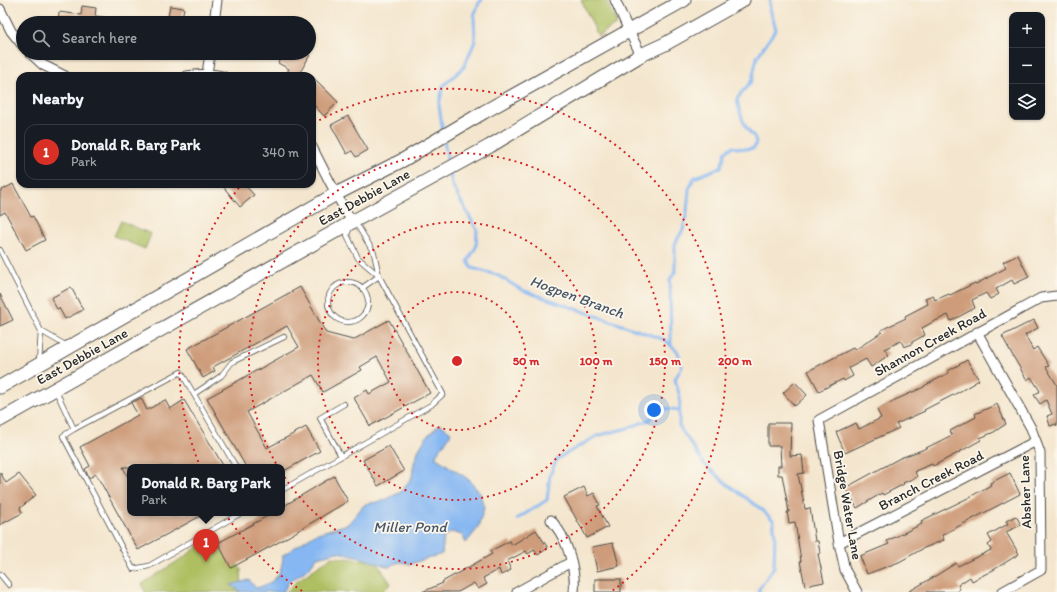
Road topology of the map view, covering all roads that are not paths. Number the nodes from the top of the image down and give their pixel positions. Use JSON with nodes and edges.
{"nodes":[{"id":1,"x":217,"y":0,"type":"edge"},
{"id":2,"x":616,"y":0,"type":"edge"},
{"id":3,"x":684,"y":0,"type":"edge"},
{"id":4,"x":743,"y":0,"type":"edge"},
{"id":5,"x":0,"y":8,"type":"edge"},
{"id":6,"x":215,"y":16,"type":"edge"},
{"id":7,"x":629,"y":31,"type":"junction"},
{"id":8,"x":16,"y":37,"type":"edge"},
{"id":9,"x":641,"y":55,"type":"junction"},
{"id":10,"x":38,"y":60,"type":"edge"},
{"id":11,"x":209,"y":60,"type":"edge"},
{"id":12,"x":57,"y":72,"type":"edge"},
{"id":13,"x":207,"y":72,"type":"edge"},
{"id":14,"x":316,"y":155,"type":"edge"},
{"id":15,"x":336,"y":194,"type":"junction"},
{"id":16,"x":352,"y":222,"type":"junction"},
{"id":17,"x":0,"y":250,"type":"edge"},
{"id":18,"x":379,"y":276,"type":"junction"},
{"id":19,"x":362,"y":288,"type":"junction"},
{"id":20,"x":1057,"y":296,"type":"edge"},
{"id":21,"x":41,"y":331,"type":"junction"},
{"id":22,"x":977,"y":332,"type":"junction"},
{"id":23,"x":284,"y":337,"type":"dead end"},
{"id":24,"x":70,"y":347,"type":"junction"},
{"id":25,"x":39,"y":365,"type":"junction"},
{"id":26,"x":0,"y":387,"type":"edge"},
{"id":27,"x":55,"y":389,"type":"junction"},
{"id":28,"x":194,"y":394,"type":"junction"},
{"id":29,"x":344,"y":404,"type":"dead end"},
{"id":30,"x":0,"y":420,"type":"edge"},
{"id":31,"x":819,"y":420,"type":"joint"},
{"id":32,"x":74,"y":429,"type":"junction"},
{"id":33,"x":1036,"y":441,"type":"junction"},
{"id":34,"x":341,"y":456,"type":"junction"},
{"id":35,"x":234,"y":464,"type":"edge"},
{"id":36,"x":285,"y":488,"type":"edge"},
{"id":37,"x":237,"y":516,"type":"edge"},
{"id":38,"x":551,"y":520,"type":"dead end"},
{"id":39,"x":839,"y":543,"type":"junction"},
{"id":40,"x":571,"y":562,"type":"junction"},
{"id":41,"x":0,"y":574,"type":"edge"},
{"id":42,"x":9,"y":585,"type":"dead end"},
{"id":43,"x":517,"y":592,"type":"edge"},
{"id":44,"x":574,"y":592,"type":"edge"},
{"id":45,"x":856,"y":592,"type":"edge"},
{"id":46,"x":1002,"y":592,"type":"edge"}],
"edges":[{"from":1,"to":6,"type":"street"},
{"from":2,"to":7,"type":"street"},
{"from":3,"to":7,"type":"main road","name":"East Debbie Lane"},
{"from":4,"to":9,"type":"main road","name":"East Debbie Lane"},
{"from":5,"to":8,"type":"street"},
{"from":7,"to":9,"type":"street"},
{"from":7,"to":15,"type":"main road","name":"East Debbie Lane"},
{"from":9,"to":16,"type":"main road","name":"East Debbie Lane"},
{"from":10,"to":12,"type":"street"},
{"from":11,"to":13,"type":"street"},
{"from":14,"to":15,"type":"street"},
{"from":15,"to":16,"type":"street"},
{"from":15,"to":24,"type":"main road","name":"East Debbie Lane"},
{"from":16,"to":18,"type":"lane"},
{"from":16,"to":18,"type":"lane"},
{"from":16,"to":27,"type":"main road","name":"East Debbie Lane"},
{"from":17,"to":21,"type":"lane"},
{"from":18,"to":19,"type":"lane"},
{"from":18,"to":34,"type":"lane"},
{"from":19,"to":19,"type":"lane"},
{"from":20,"to":22,"type":"street","name":"Shannon Creek Road"},
{"from":21,"to":24,"type":"lane"},
{"from":21,"to":25,"type":"lane"},
{"from":22,"to":31,"type":"street","name":"Shannon Creek Road"},
{"from":22,"to":33,"type":"street","name":"Absher Lane"},
{"from":23,"to":28,"type":"lane"},
{"from":24,"to":25,"type":"main road","name":"East Debbie Lane"},
{"from":25,"to":26,"type":"main road","name":"East Debbie Lane"},
{"from":27,"to":30,"type":"main road","name":"East Debbie Lane"},
{"from":27,"to":32,"type":"lane"},
{"from":28,"to":32,"type":"lane"},
{"from":28,"to":35,"type":"lane"},
{"from":29,"to":34,"type":"lane"},
{"from":31,"to":39,"type":"street","name":"Bridge Water Lane"},
{"from":32,"to":37,"type":"lane"},
{"from":33,"to":39,"type":"street","name":"Branch Creek Road"},
{"from":33,"to":46,"type":"street","name":"Absher Lane"},
{"from":34,"to":36,"type":"lane"},
{"from":38,"to":40,"type":"street"},
{"from":39,"to":45,"type":"street","name":"Bridge Water Lane"},
{"from":40,"to":43,"type":"street"},
{"from":40,"to":44,"type":"street"},
{"from":41,"to":42,"type":"lane"}]}
